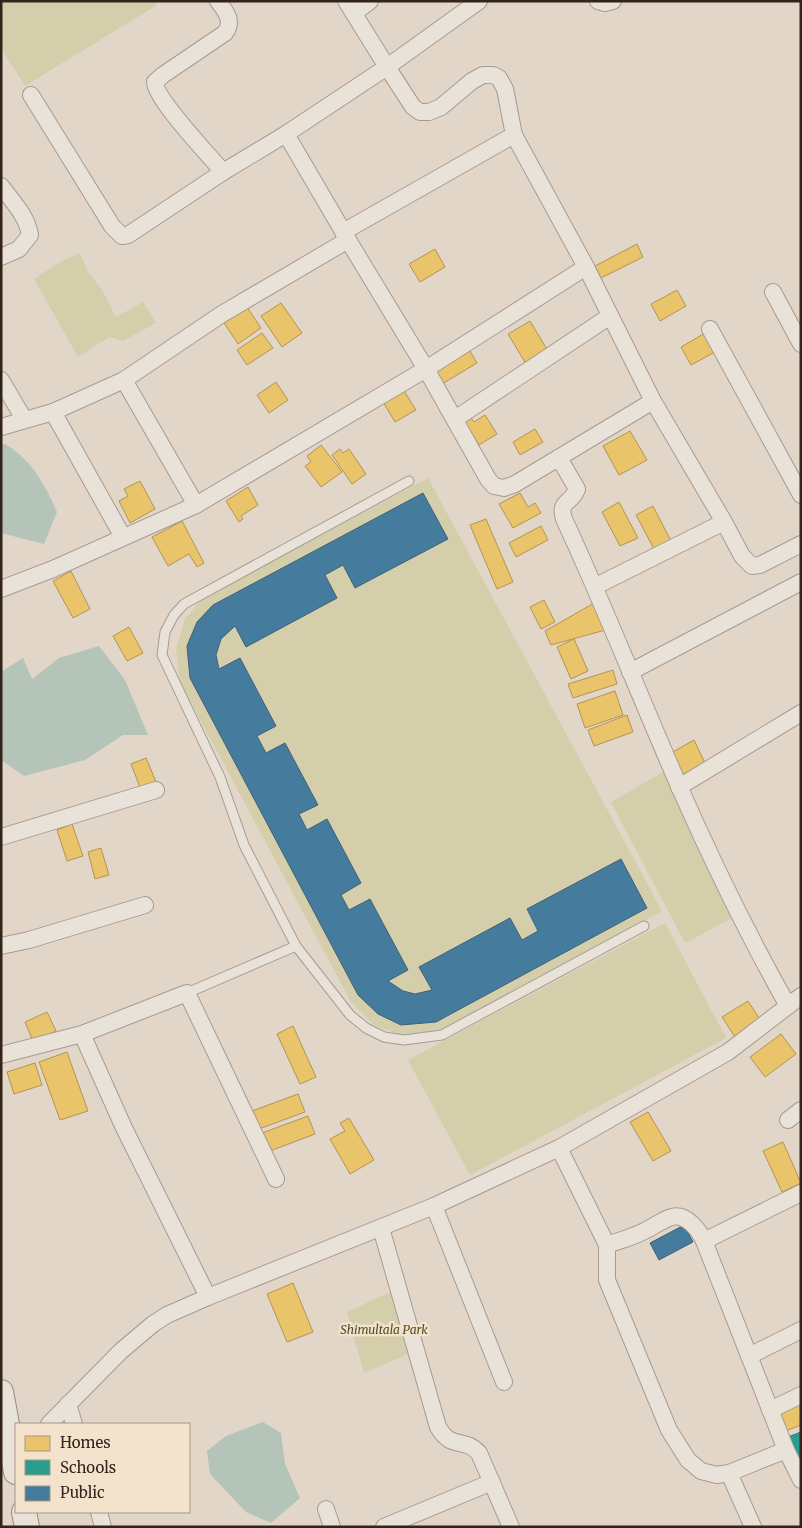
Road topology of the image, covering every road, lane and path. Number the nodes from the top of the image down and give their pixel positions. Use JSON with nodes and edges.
{"nodes":[{"id":1,"x":218,"y":1,"type":"edge"},
{"id":2,"x":370,"y":1,"type":"edge"},
{"id":3,"x":479,"y":1,"type":"edge"},
{"id":4,"x":598,"y":1,"type":"edge"},
{"id":5,"x":613,"y":1,"type":"edge"},
{"id":6,"x":350,"y":7,"type":"edge"},
{"id":7,"x":387,"y":68,"type":"junction"},
{"id":8,"x":31,"y":95,"type":"dead end"},
{"id":9,"x":286,"y":134,"type":"junction"},
{"id":10,"x":514,"y":135,"type":"junction"},
{"id":11,"x":223,"y":172,"type":"junction"},
{"id":12,"x":1,"y":186,"type":"edge"},
{"id":13,"x":345,"y":236,"type":"junction"},
{"id":14,"x":1,"y":257,"type":"edge"},
{"id":15,"x":586,"y":267,"type":"junction"},
{"id":16,"x":774,"y":292,"type":"dead end"},
{"id":17,"x":610,"y":316,"type":"junction"},
{"id":18,"x":710,"y":329,"type":"dead end"},
{"id":19,"x":801,"y":344,"type":"edge"},
{"id":20,"x":426,"y":369,"type":"junction"},
{"id":21,"x":1,"y":380,"type":"edge"},
{"id":22,"x":124,"y":380,"type":"junction"},
{"id":23,"x":653,"y":401,"type":"junction"},
{"id":24,"x":53,"y":412,"type":"junction"},
{"id":25,"x":455,"y":418,"type":"junction"},
{"id":26,"x":24,"y":419,"type":"junction"},
{"id":27,"x":1,"y":427,"type":"edge"},
{"id":28,"x":559,"y":458,"type":"junction"},
{"id":29,"x":409,"y":481,"type":"dead end"},
{"id":30,"x":801,"y":495,"type":"edge"},
{"id":31,"x":196,"y":505,"type":"junction"},
{"id":32,"x":724,"y":522,"type":"junction"},
{"id":33,"x":123,"y":537,"type":"junction"},
{"id":34,"x":801,"y":544,"type":"edge"},
{"id":35,"x":801,"y":582,"type":"edge"},
{"id":36,"x":596,"y":586,"type":"junction"},
{"id":37,"x":1,"y":589,"type":"edge"},
{"id":38,"x":630,"y":672,"type":"junction"},
{"id":39,"x":801,"y":713,"type":"edge"},
{"id":40,"x":679,"y":787,"type":"junction"},
{"id":41,"x":156,"y":790,"type":"dead end"},
{"id":42,"x":1,"y":837,"type":"edge"},
{"id":43,"x":145,"y":905,"type":"dead end"},
{"id":44,"x":644,"y":926,"type":"dead end"},
{"id":45,"x":1,"y":946,"type":"edge"},
{"id":46,"x":296,"y":946,"type":"junction"},
{"id":47,"x":187,"y":992,"type":"junction"},
{"id":48,"x":801,"y":996,"type":"edge"},
{"id":49,"x":788,"y":1006,"type":"junction"},
{"id":50,"x":82,"y":1034,"type":"junction"},
{"id":51,"x":1,"y":1055,"type":"edge"},
{"id":52,"x":801,"y":1110,"type":"edge"},
{"id":53,"x":788,"y":1120,"type":"dead end"},
{"id":54,"x":559,"y":1148,"type":"junction"},
{"id":55,"x":276,"y":1179,"type":"dead end"},
{"id":56,"x":801,"y":1193,"type":"edge"},
{"id":57,"x":434,"y":1206,"type":"junction"},
{"id":58,"x":381,"y":1228,"type":"junction"},
{"id":59,"x":704,"y":1241,"type":"junction"},
{"id":60,"x":607,"y":1245,"type":"junction"},
{"id":61,"x":208,"y":1297,"type":"junction"},
{"id":62,"x":801,"y":1330,"type":"edge"},
{"id":63,"x":749,"y":1356,"type":"junction"},
{"id":64,"x":504,"y":1382,"type":"dead end"},
{"id":65,"x":1,"y":1392,"type":"edge"},
{"id":66,"x":801,"y":1395,"type":"edge"},
{"id":67,"x":68,"y":1404,"type":"junction"},
{"id":68,"x":770,"y":1410,"type":"junction"},
{"id":69,"x":50,"y":1423,"type":"edge"},
{"id":70,"x":74,"y":1423,"type":"edge"},
{"id":71,"x":786,"y":1450,"type":"junction"},
{"id":72,"x":12,"y":1466,"type":"edge"},
{"id":73,"x":729,"y":1473,"type":"junction"},
{"id":74,"x":801,"y":1480,"type":"edge"},
{"id":75,"x":492,"y":1482,"type":"junction"},
{"id":76,"x":326,"y":1509,"type":"dead end"},
{"id":77,"x":24,"y":1513,"type":"edge"},
{"id":78,"x":99,"y":1513,"type":"edge"},
{"id":79,"x":26,"y":1527,"type":"edge"},
{"id":80,"x":103,"y":1527,"type":"edge"},
{"id":81,"x":332,"y":1527,"type":"edge"},
{"id":82,"x":384,"y":1527,"type":"edge"},
{"id":83,"x":511,"y":1527,"type":"edge"},
{"id":84,"x":754,"y":1527,"type":"edge"}],
"edges":[{"from":1,"to":11,"type":"street"},
{"from":2,"to":6,"type":"street"},
{"from":3,"to":7,"type":"street"},
{"from":4,"to":5,"type":"street"},
{"from":6,"to":7,"type":"street"},
{"from":7,"to":9,"type":"street"},
{"from":7,"to":10,"type":"street"},
{"from":8,"to":11,"type":"street"},
{"from":9,"to":11,"type":"street"},
{"from":9,"to":13,"type":"street"},
{"from":10,"to":13,"type":"street"},
{"from":10,"to":15,"type":"street"},
{"from":12,"to":14,"type":"street"},
{"from":13,"to":20,"type":"street"},
{"from":13,"to":22,"type":"street"},
{"from":15,"to":17,"type":"street"},
{"from":15,"to":20,"type":"street"},
{"from":16,"to":19,"type":"street"},
{"from":17,"to":23,"type":"street"},
{"from":17,"to":25,"type":"street"},
{"from":18,"to":30,"type":"street"},
{"from":20,"to":25,"type":"street"},
{"from":20,"to":31,"type":"street"},
{"from":21,"to":26,"type":"street"},
{"from":22,"to":24,"type":"street"},
{"from":22,"to":31,"type":"street"},
{"from":23,"to":28,"type":"street"},
{"from":23,"to":32,"type":"street"},
{"from":24,"to":26,"type":"street"},
{"from":24,"to":33,"type":"street"},
{"from":25,"to":28,"type":"street"},
{"from":26,"to":27,"type":"street"},
{"from":28,"to":36,"type":"street"},
{"from":29,"to":46,"type":"lane"},
{"from":31,"to":33,"type":"street"},
{"from":32,"to":34,"type":"street"},
{"from":32,"to":36,"type":"street"},
{"from":33,"to":37,"type":"street"},
{"from":35,"to":38,"type":"street"},
{"from":36,"to":38,"type":"street"},
{"from":38,"to":40,"type":"street"},
{"from":39,"to":40,"type":"street"},
{"from":40,"to":49,"type":"street"},
{"from":41,"to":42,"type":"street"},
{"from":43,"to":45,"type":"street"},
{"from":44,"to":46,"type":"lane"},
{"from":46,"to":47,"type":"lane"},
{"from":47,"to":50,"type":"street"},
{"from":47,"to":55,"type":"street"},
{"from":48,"to":49,"type":"street"},
{"from":49,"to":54,"type":"street"},
{"from":50,"to":51,"type":"street"},
{"from":50,"to":61,"type":"street"},
{"from":52,"to":53,"type":"street"},
{"from":54,"to":57,"type":"street"},
{"from":54,"to":60,"type":"street"},
{"from":56,"to":59,"type":"street"},
{"from":57,"to":58,"type":"street"},
{"from":57,"to":64,"type":"street"},
{"from":58,"to":61,"type":"street"},
{"from":58,"to":75,"type":"street"},
{"from":59,"to":60,"type":"street"},
{"from":59,"to":63,"type":"street"},
{"from":60,"to":73,"type":"street"},
{"from":61,"to":67,"type":"street"},
{"from":62,"to":63,"type":"street"},
{"from":63,"to":68,"type":"street"},
{"from":65,"to":72,"type":"main road"},
{"from":66,"to":68,"type":"street"},
{"from":67,"to":69,"type":"street"},
{"from":67,"to":70,"type":"street"},
{"from":68,"to":71,"type":"street"},
{"from":71,"to":73,"type":"street"},
{"from":71,"to":74,"type":"street"},
{"from":73,"to":84,"type":"street"},
{"from":75,"to":82,"type":"street"},
{"from":75,"to":83,"type":"street"},
{"from":76,"to":81,"type":"street"},
{"from":77,"to":79,"type":"main road"},
{"from":78,"to":80,"type":"street"}]}
